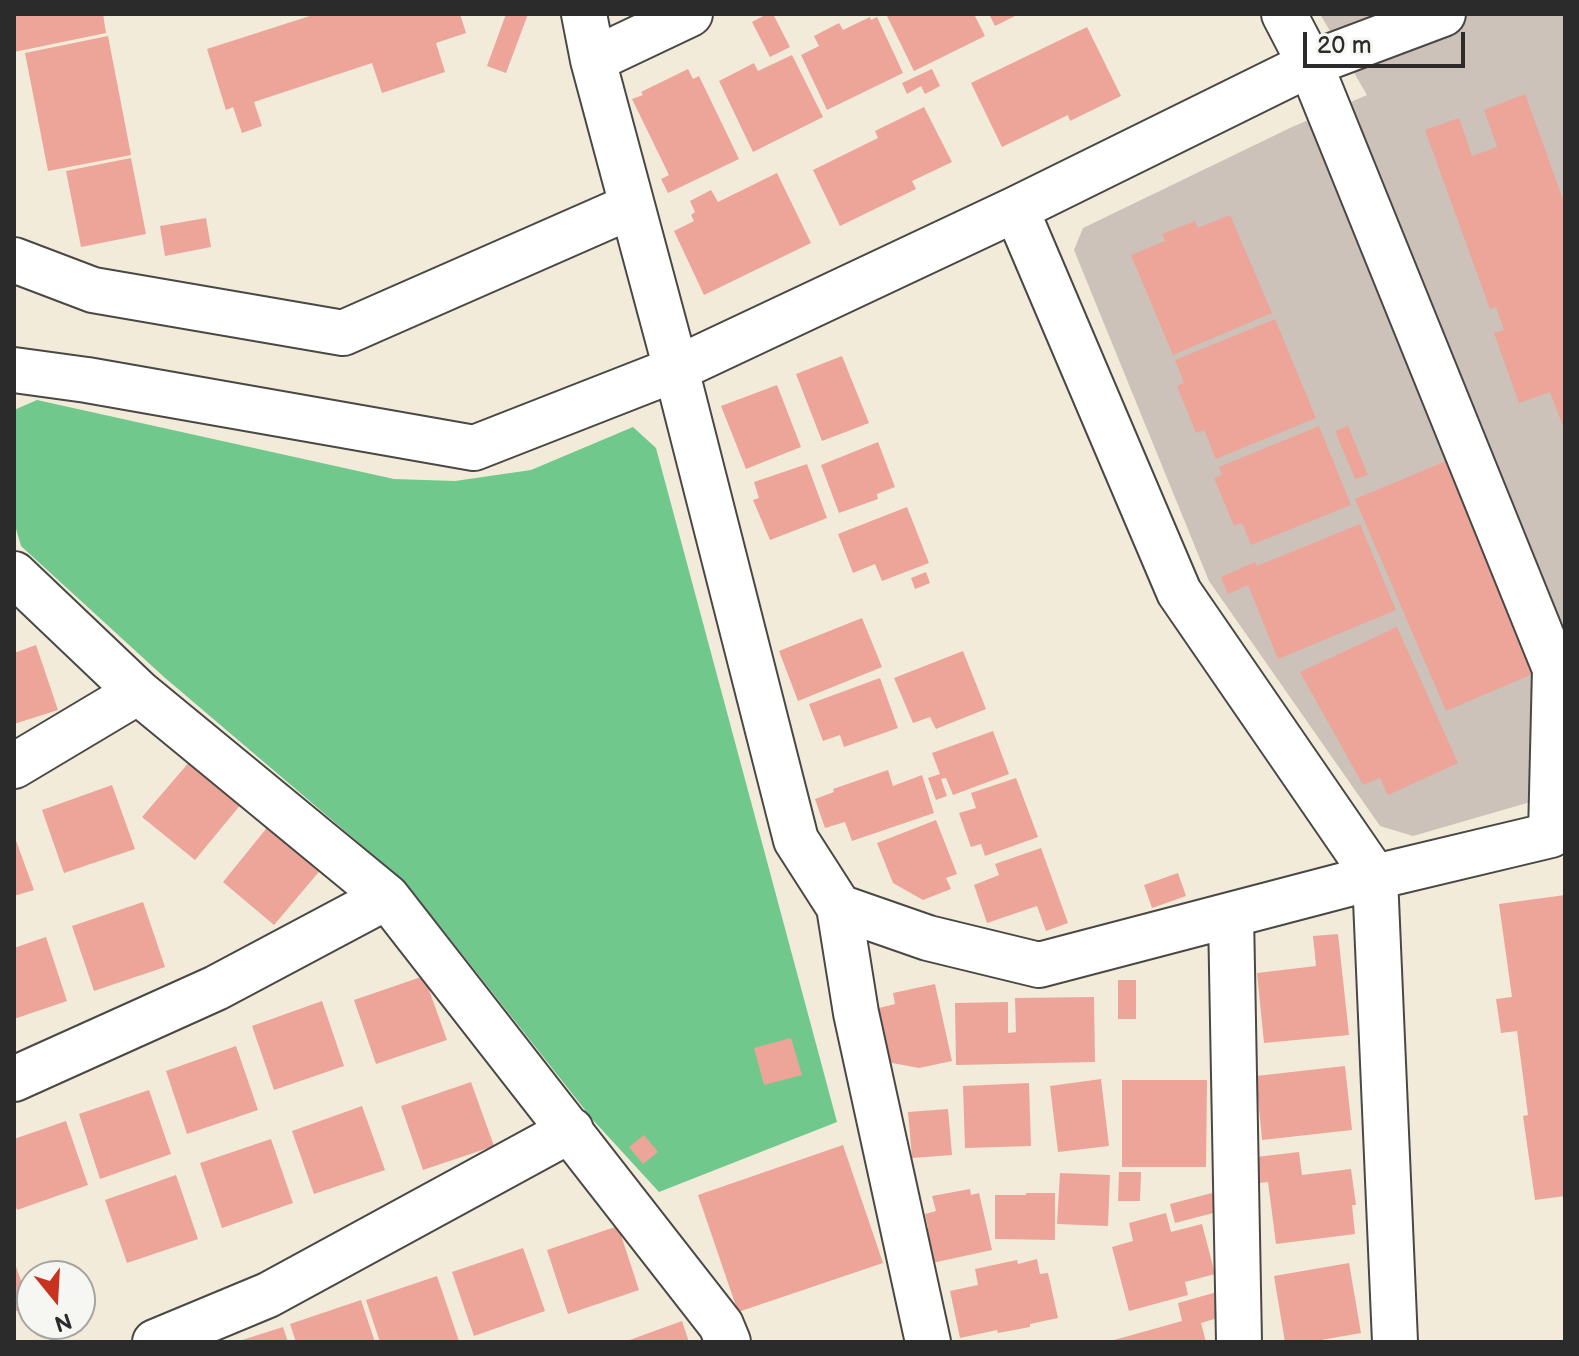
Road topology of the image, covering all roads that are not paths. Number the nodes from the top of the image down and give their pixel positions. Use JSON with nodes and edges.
{"nodes":[{"id":1,"x":584,"y":14,"type":"edge"},
{"id":2,"x":690,"y":14,"type":"edge"},
{"id":3,"x":1284,"y":14,"type":"edge"},
{"id":4,"x":1443,"y":14,"type":"edge"},
{"id":5,"x":593,"y":60,"type":"junction"},
{"id":6,"x":1310,"y":64,"type":"junction"},
{"id":7,"x":632,"y":206,"type":"junction"},
{"id":8,"x":1016,"y":209,"type":"junction"},
{"id":9,"x":14,"y":260,"type":"edge"},
{"id":10,"x":676,"y":369,"type":"junction"},
{"id":11,"x":14,"y":370,"type":"edge"},
{"id":12,"x":14,"y":574,"type":"edge"},
{"id":13,"x":138,"y":692,"type":"junction"},
{"id":14,"x":14,"y":766,"type":"edge"},
{"id":15,"x":1375,"y":877,"type":"junction"},
{"id":16,"x":387,"y":897,"type":"junction"},
{"id":17,"x":839,"y":907,"type":"junction"},
{"id":18,"x":1231,"y":915,"type":"junction"},
{"id":19,"x":14,"y":1079,"type":"edge"},
{"id":20,"x":571,"y":1130,"type":"junction"},
{"id":21,"x":155,"y":1342,"type":"edge"},
{"id":22,"x":728,"y":1342,"type":"edge"},
{"id":23,"x":928,"y":1342,"type":"edge"},
{"id":24,"x":1239,"y":1342,"type":"edge"},
{"id":25,"x":1395,"y":1342,"type":"edge"}],
"edges":[{"from":1,"to":5,"type":"street"},
{"from":2,"to":5,"type":"street"},
{"from":3,"to":6,"type":"street"},
{"from":4,"to":6,"type":"street"},
{"from":5,"to":7,"type":"street"},
{"from":6,"to":8,"type":"street"},
{"from":6,"to":15,"type":"street"},
{"from":7,"to":9,"type":"street"},
{"from":7,"to":10,"type":"street"},
{"from":8,"to":10,"type":"street"},
{"from":8,"to":15,"type":"street"},
{"from":10,"to":11,"type":"street"},
{"from":10,"to":17,"type":"street"},
{"from":12,"to":13,"type":"street"},
{"from":13,"to":14,"type":"street"},
{"from":13,"to":16,"type":"street"},
{"from":15,"to":18,"type":"street"},
{"from":15,"to":25,"type":"street"},
{"from":16,"to":19,"type":"street"},
{"from":16,"to":20,"type":"street"},
{"from":17,"to":18,"type":"street"},
{"from":17,"to":23,"type":"street"},
{"from":18,"to":24,"type":"street"},
{"from":20,"to":21,"type":"street"},
{"from":20,"to":22,"type":"street"}]}
